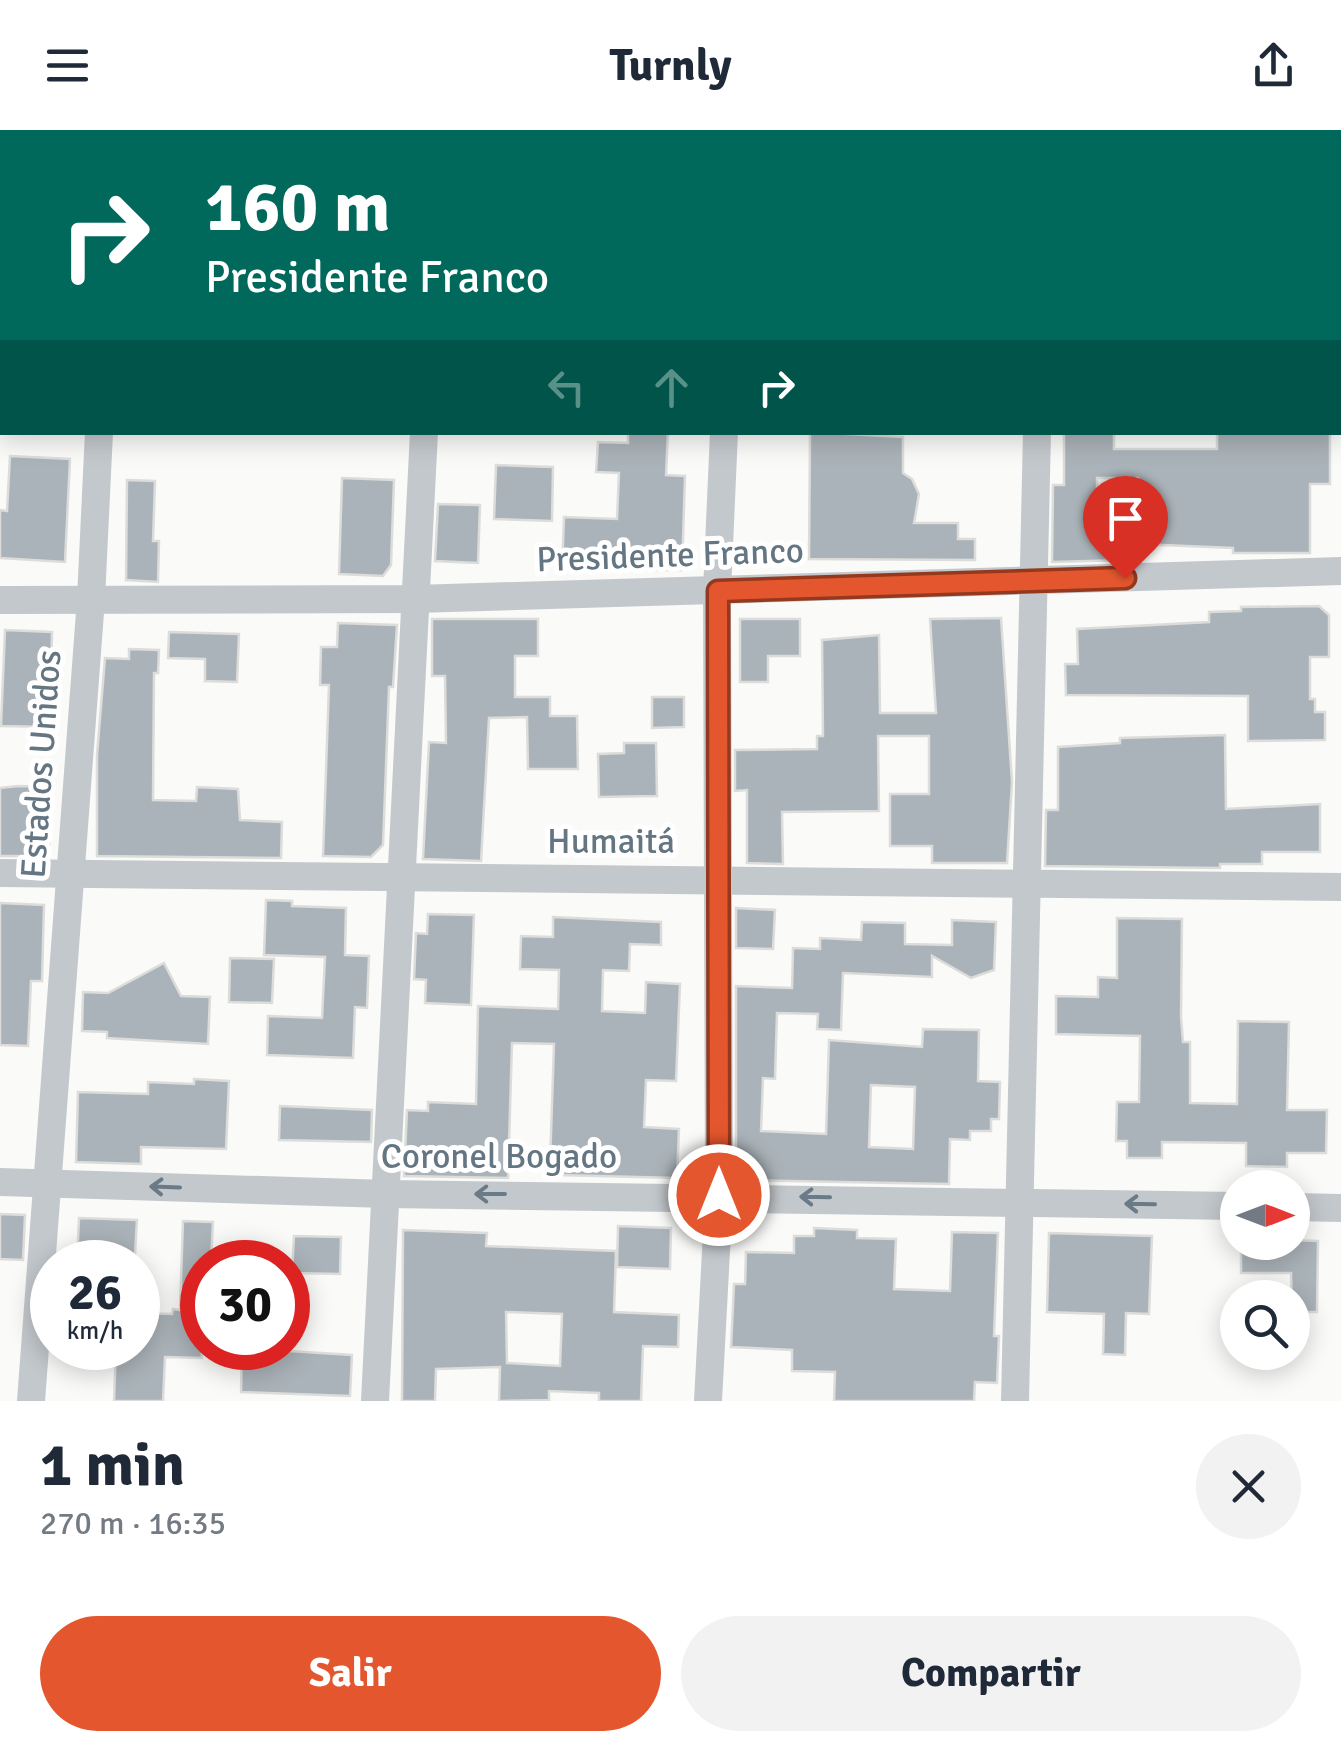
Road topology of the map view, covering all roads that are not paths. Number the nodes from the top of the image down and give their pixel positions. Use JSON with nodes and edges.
{"nodes":[{"id":1,"x":99,"y":435,"type":"edge"},
{"id":2,"x":424,"y":435,"type":"edge"},
{"id":3,"x":724,"y":435,"type":"edge"},
{"id":4,"x":1037,"y":435,"type":"edge"},
{"id":5,"x":1341,"y":571,"type":"edge"},
{"id":6,"x":1034,"y":583,"type":"junction"},
{"id":7,"x":718,"y":591,"type":"junction"},
{"id":8,"x":0,"y":600,"type":"edge"},
{"id":9,"x":91,"y":600,"type":"junction"},
{"id":10,"x":415,"y":600,"type":"junction"},
{"id":11,"x":0,"y":873,"type":"edge"},
{"id":12,"x":70,"y":874,"type":"junction"},
{"id":13,"x":401,"y":878,"type":"junction"},
{"id":14,"x":719,"y":880,"type":"junction"},
{"id":15,"x":1027,"y":882,"type":"junction"},
{"id":16,"x":1341,"y":887,"type":"edge"},
{"id":17,"x":0,"y":1182,"type":"edge"},
{"id":18,"x":46,"y":1183,"type":"junction"},
{"id":19,"x":387,"y":1194,"type":"junction"},
{"id":20,"x":719,"y":1195,"type":"junction"},
{"id":21,"x":1019,"y":1202,"type":"junction"},
{"id":22,"x":1220,"y":1206,"type":"edge"},
{"id":23,"x":1310,"y":1207,"type":"edge"},
{"id":24,"x":1341,"y":1208,"type":"edge"},
{"id":25,"x":32,"y":1401,"type":"edge"},
{"id":26,"x":376,"y":1401,"type":"edge"},
{"id":27,"x":708,"y":1401,"type":"edge"},
{"id":28,"x":1015,"y":1401,"type":"edge"}],
"edges":[{"from":1,"to":9,"type":"street","name":"Estados Unidos"},
{"from":2,"to":10,"type":"street"},
{"from":3,"to":7,"type":"street"},
{"from":4,"to":6,"type":"street"},
{"from":5,"to":6,"type":"street","name":"Presidente Franco"},
{"from":6,"to":7,"type":"street","name":"Presidente Franco"},
{"from":6,"to":15,"type":"street"},
{"from":7,"to":10,"type":"street","name":"Presidente Franco"},
{"from":7,"to":14,"type":"street"},
{"from":8,"to":9,"type":"street","name":"Presidente Franco"},
{"from":9,"to":10,"type":"street","name":"Presidente Franco"},
{"from":9,"to":12,"type":"street","name":"Estados Unidos"},
{"from":10,"to":13,"type":"street"},
{"from":11,"to":12,"type":"street","name":"Humaitá"},
{"from":12,"to":13,"type":"street","name":"Humaitá"},
{"from":12,"to":18,"type":"street","name":"Estados Unidos"},
{"from":13,"to":14,"type":"street","name":"Humaitá"},
{"from":13,"to":19,"type":"street"},
{"from":14,"to":15,"type":"street","name":"Humaitá"},
{"from":14,"to":20,"type":"street"},
{"from":15,"to":16,"type":"street","name":"Humaitá"},
{"from":15,"to":21,"type":"street"},
{"from":17,"to":18,"type":"street","name":"Coronel Bogado"},
{"from":19,"to":18,"type":"street","name":"Coronel Bogado","one_way":true},
{"from":18,"to":25,"type":"street","name":"Estados Unidos"},
{"from":20,"to":19,"type":"street","name":"Coronel Bogado","one_way":true},
{"from":19,"to":26,"type":"street"},
{"from":21,"to":20,"type":"street","name":"Coronel Bogado","one_way":true},
{"from":20,"to":27,"type":"street"},
{"from":22,"to":21,"type":"street","name":"Coronel Bogado","one_way":true},
{"from":21,"to":28,"type":"street"},
{"from":23,"to":24,"type":"street"}]}
